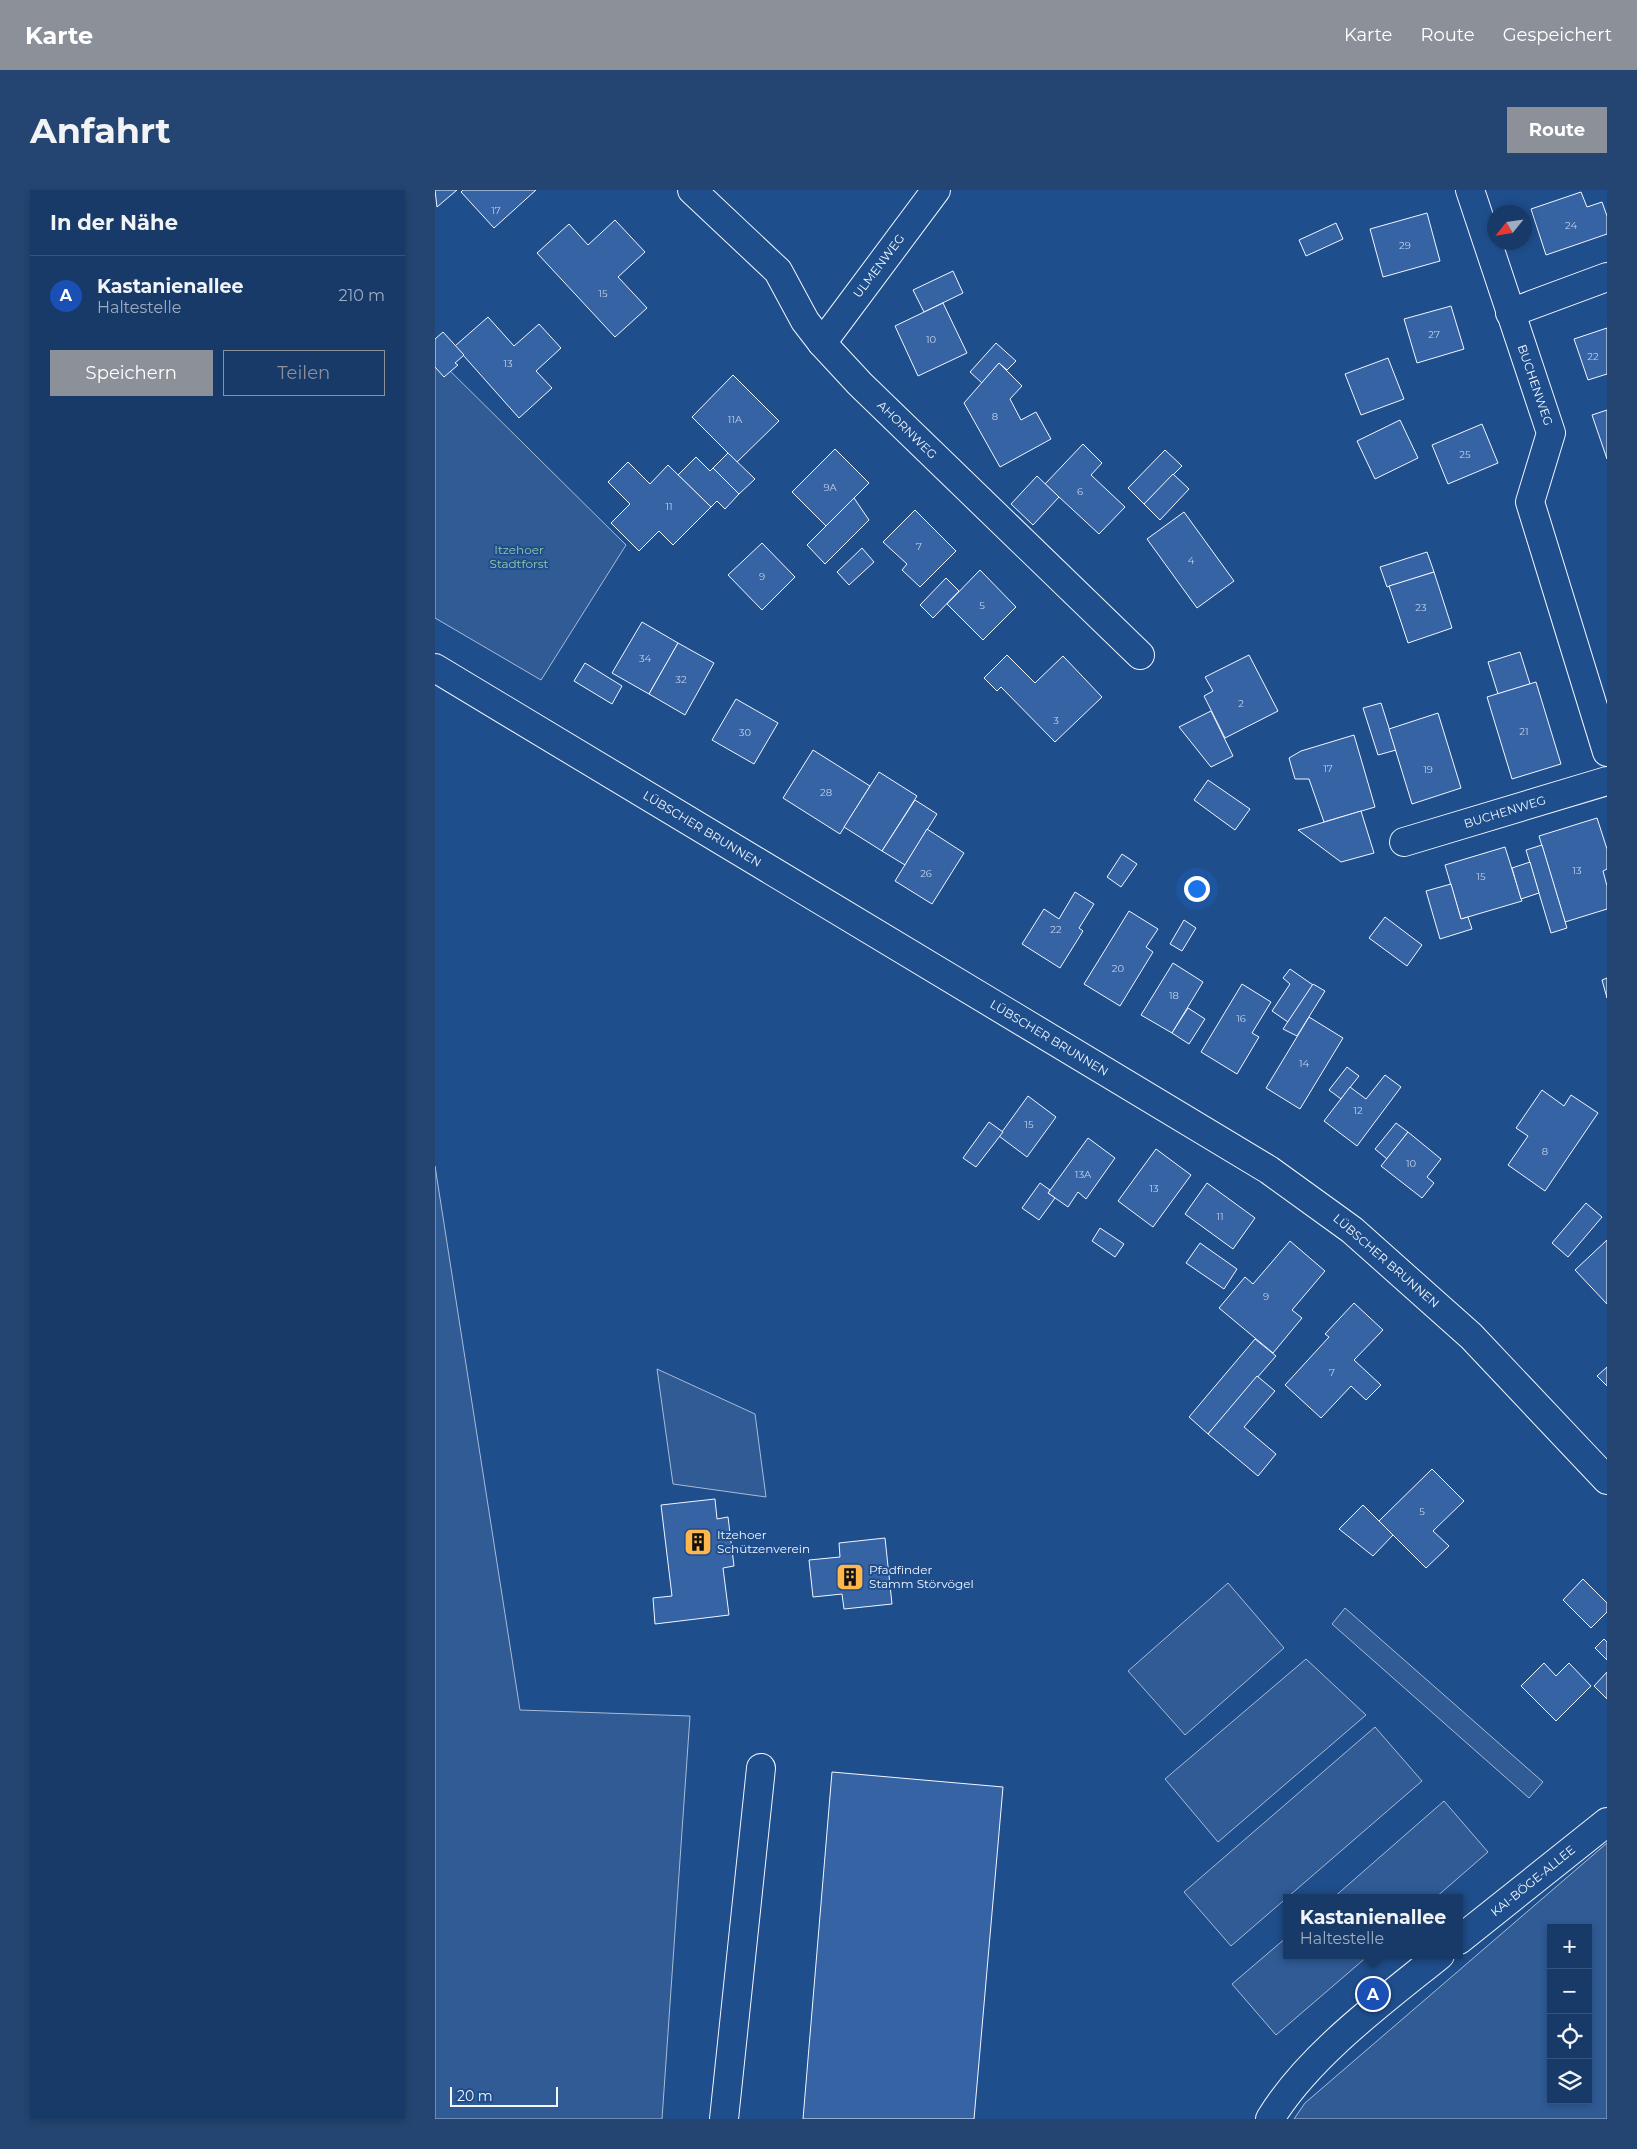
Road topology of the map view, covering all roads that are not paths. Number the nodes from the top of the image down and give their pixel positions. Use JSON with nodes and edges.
{"nodes":[{"id":1,"x":692,"y":190,"type":"edge"},
{"id":2,"x":936,"y":190,"type":"edge"},
{"id":3,"x":1470,"y":190,"type":"edge"},
{"id":4,"x":1607,"y":277,"type":"edge"},
{"id":5,"x":1510,"y":313,"type":"junction"},
{"id":6,"x":821,"y":343,"type":"junction"},
{"id":7,"x":1140,"y":655,"type":"dead end"},
{"id":8,"x":435,"y":668,"type":"edge"},
{"id":9,"x":1607,"y":752,"type":"edge"},
{"id":10,"x":1607,"y":781,"type":"edge"},
{"id":11,"x":1404,"y":842,"type":"dead end"},
{"id":12,"x":1607,"y":1480,"type":"edge"},
{"id":13,"x":761,"y":1768,"type":"dead end"},
{"id":14,"x":1607,"y":1822,"type":"edge"},
{"id":15,"x":1463,"y":1937,"type":"edge"},
{"id":16,"x":1435,"y":1959,"type":"edge"},
{"id":17,"x":724,"y":2119,"type":"edge"},
{"id":18,"x":1270,"y":2119,"type":"edge"}],
"edges":[{"from":1,"to":6,"type":"street","name":"AHORNWEG"},
{"from":2,"to":6,"type":"street","name":"ULMENWEG"},
{"from":3,"to":5,"type":"street","name":"BUCHENWEG"},
{"from":4,"to":5,"type":"street"},
{"from":5,"to":9,"type":"street","name":"BUCHENWEG"},
{"from":6,"to":7,"type":"street","name":"AHORNWEG"},
{"from":8,"to":12,"type":"street","name":"LÜBSCHER BRUNNEN"},
{"from":10,"to":11,"type":"street","name":"BUCHENWEG"},
{"from":13,"to":17,"type":"street"},
{"from":14,"to":15,"type":"street","name":"KAI-BÖGE-ALLEE"},
{"from":16,"to":18,"type":"street"}]}
